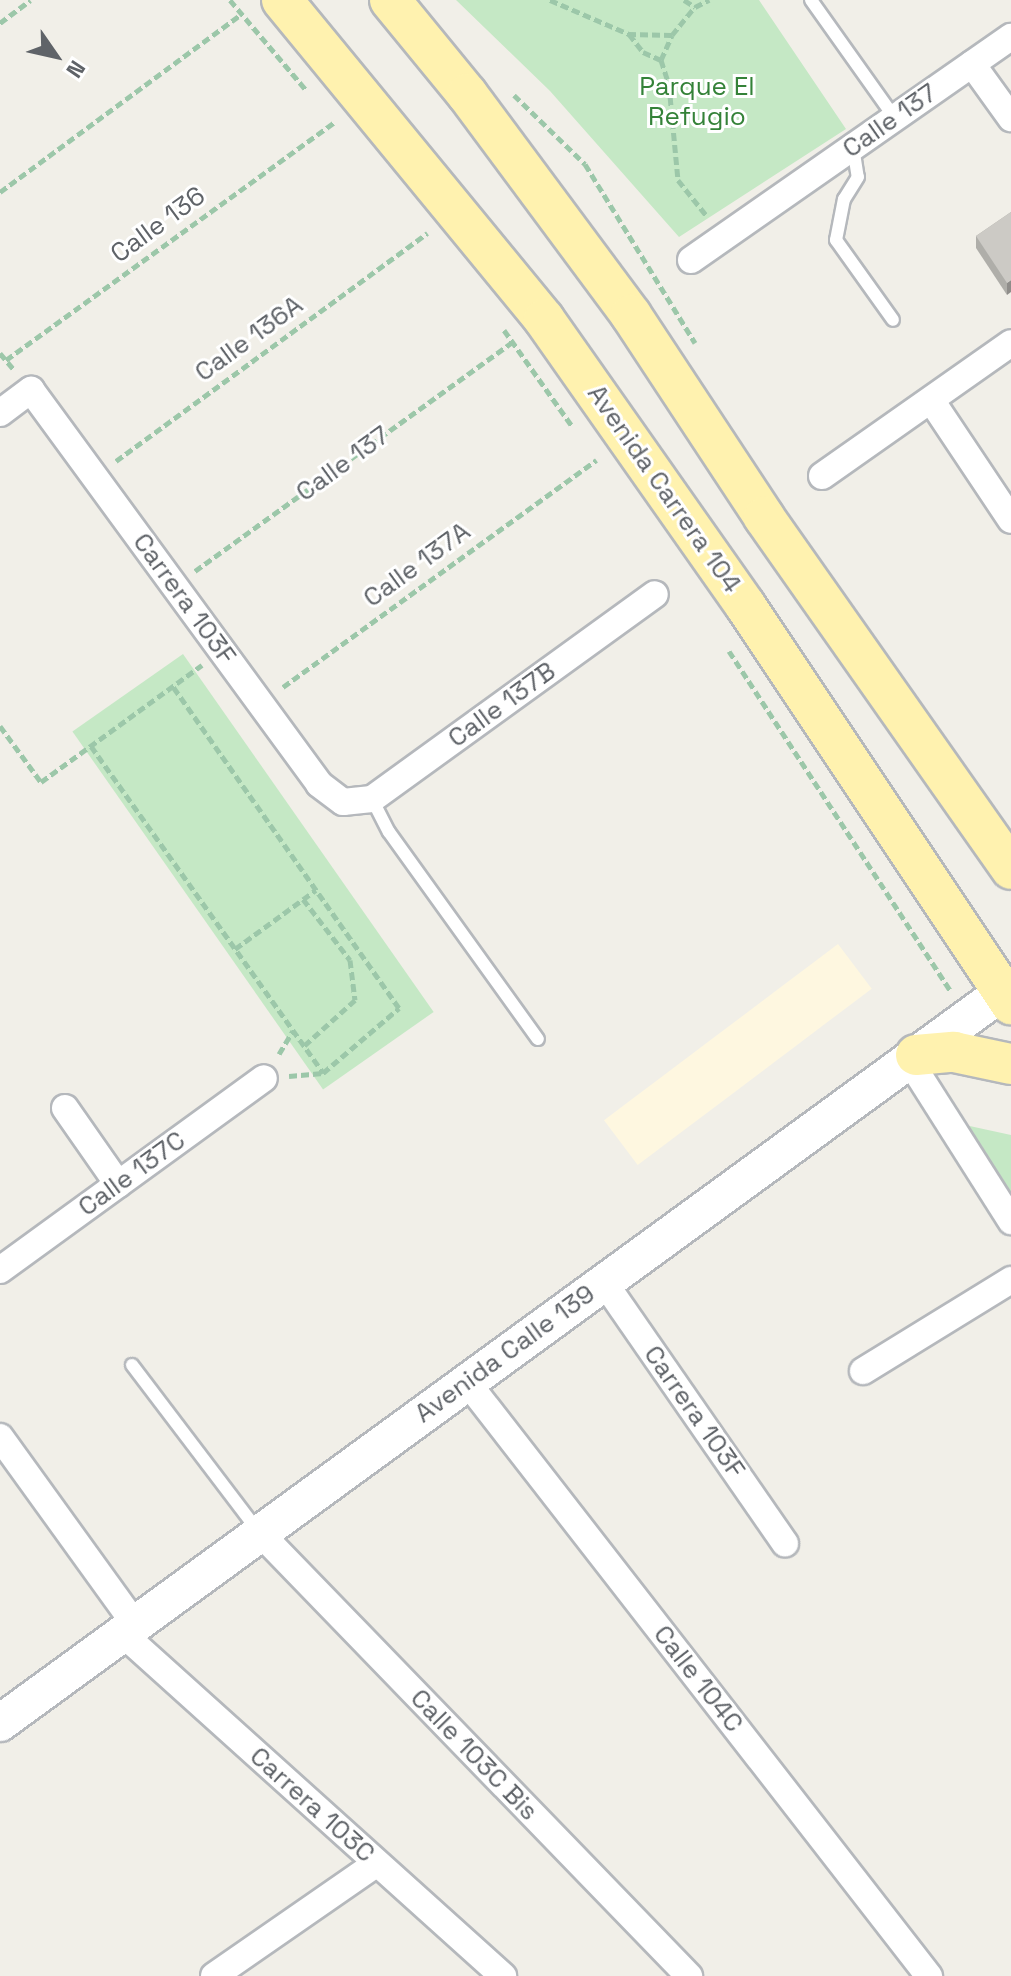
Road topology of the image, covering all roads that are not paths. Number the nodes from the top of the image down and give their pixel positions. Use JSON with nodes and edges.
{"nodes":[{"id":1,"x":282,"y":0,"type":"edge"},
{"id":2,"x":390,"y":0,"type":"edge"},
{"id":3,"x":811,"y":0,"type":"edge"},
{"id":4,"x":1011,"y":37,"type":"edge"},
{"id":5,"x":972,"y":64,"type":"junction"},
{"id":6,"x":895,"y":118,"type":"junction"},
{"id":7,"x":1011,"y":118,"type":"edge"},
{"id":8,"x":853,"y":147,"type":"junction"},
{"id":9,"x":691,"y":260,"type":"dead end"},
{"id":10,"x":893,"y":320,"type":"dead end"},
{"id":11,"x":1011,"y":343,"type":"edge"},
{"id":12,"x":931,"y":400,"type":"junction"},
{"id":13,"x":0,"y":413,"type":"edge"},
{"id":14,"x":822,"y":476,"type":"dead end"},
{"id":15,"x":1011,"y":520,"type":"edge"},
{"id":16,"x":655,"y":594,"type":"dead end"},
{"id":17,"x":372,"y":799,"type":"junction"},
{"id":18,"x":1011,"y":869,"type":"edge"},
{"id":19,"x":1008,"y":994,"type":"edge"},
{"id":20,"x":538,"y":1039,"type":"dead end"},
{"id":21,"x":913,"y":1058,"type":"junction"},
{"id":22,"x":1011,"y":1064,"type":"edge"},
{"id":23,"x":264,"y":1078,"type":"dead end"},
{"id":24,"x":65,"y":1108,"type":"dead end"},
{"id":25,"x":118,"y":1184,"type":"junction"},
{"id":26,"x":1011,"y":1221,"type":"edge"},
{"id":27,"x":0,"y":1270,"type":"edge"},
{"id":28,"x":1011,"y":1280,"type":"edge"},
{"id":29,"x":604,"y":1282,"type":"junction"},
{"id":30,"x":132,"y":1365,"type":"dead end"},
{"id":31,"x":863,"y":1371,"type":"dead end"},
{"id":32,"x":467,"y":1382,"type":"junction"},
{"id":33,"x":0,"y":1437,"type":"edge"},
{"id":34,"x":260,"y":1533,"type":"junction"},
{"id":35,"x":785,"y":1543,"type":"dead end"},
{"id":36,"x":129,"y":1629,"type":"junction"},
{"id":37,"x":0,"y":1723,"type":"edge"},
{"id":38,"x":377,"y":1863,"type":"junction"},
{"id":39,"x":214,"y":1976,"type":"edge"},
{"id":40,"x":503,"y":1976,"type":"edge"},
{"id":41,"x":689,"y":1976,"type":"edge"},
{"id":42,"x":929,"y":1976,"type":"edge"}],
"edges":[{"from":1,"to":19,"type":"main road","name":"Avenida Carrera 104"},
{"from":2,"to":18,"type":"main road"},
{"from":3,"to":6,"type":"lane"},
{"from":4,"to":5,"type":"street","name":"Calle 137"},
{"from":5,"to":6,"type":"street","name":"Calle 137"},
{"from":5,"to":7,"type":"street"},
{"from":6,"to":8,"type":"street","name":"Calle 137"},
{"from":8,"to":9,"type":"street","name":"Calle 137"},
{"from":8,"to":10,"type":"lane"},
{"from":11,"to":12,"type":"street"},
{"from":12,"to":14,"type":"street"},
{"from":12,"to":15,"type":"street"},
{"from":13,"to":17,"type":"street","name":"Carrera 103F"},
{"from":16,"to":17,"type":"street","name":"Calle 137B"},
{"from":17,"to":20,"type":"lane"},
{"from":19,"to":21,"type":"main road","name":"Avenida Calle 139"},
{"from":21,"to":22,"type":"main road"},
{"from":21,"to":26,"type":"street"},
{"from":21,"to":29,"type":"main road","name":"Avenida Calle 139"},
{"from":23,"to":25,"type":"street","name":"Calle 137C"},
{"from":24,"to":25,"type":"street"},
{"from":25,"to":27,"type":"street","name":"Calle 137C"},
{"from":28,"to":31,"type":"street"},
{"from":29,"to":32,"type":"main road","name":"Avenida Calle 139"},
{"from":29,"to":35,"type":"street","name":"Carrera 103F"},
{"from":30,"to":34,"type":"lane"},
{"from":32,"to":34,"type":"main road","name":"Avenida Calle 139"},
{"from":32,"to":42,"type":"street","name":"Calle 104C"},
{"from":33,"to":36,"type":"street","name":"Carrera 103C"},
{"from":34,"to":36,"type":"main road","name":"Avenida Calle 139"},
{"from":34,"to":41,"type":"street","name":"Calle 103C Bis"},
{"from":36,"to":37,"type":"main road","name":"Avenida Calle 139"},
{"from":36,"to":38,"type":"street","name":"Carrera 103C"},
{"from":38,"to":39,"type":"street"},
{"from":38,"to":40,"type":"street","name":"Carrera 103C"}]}
